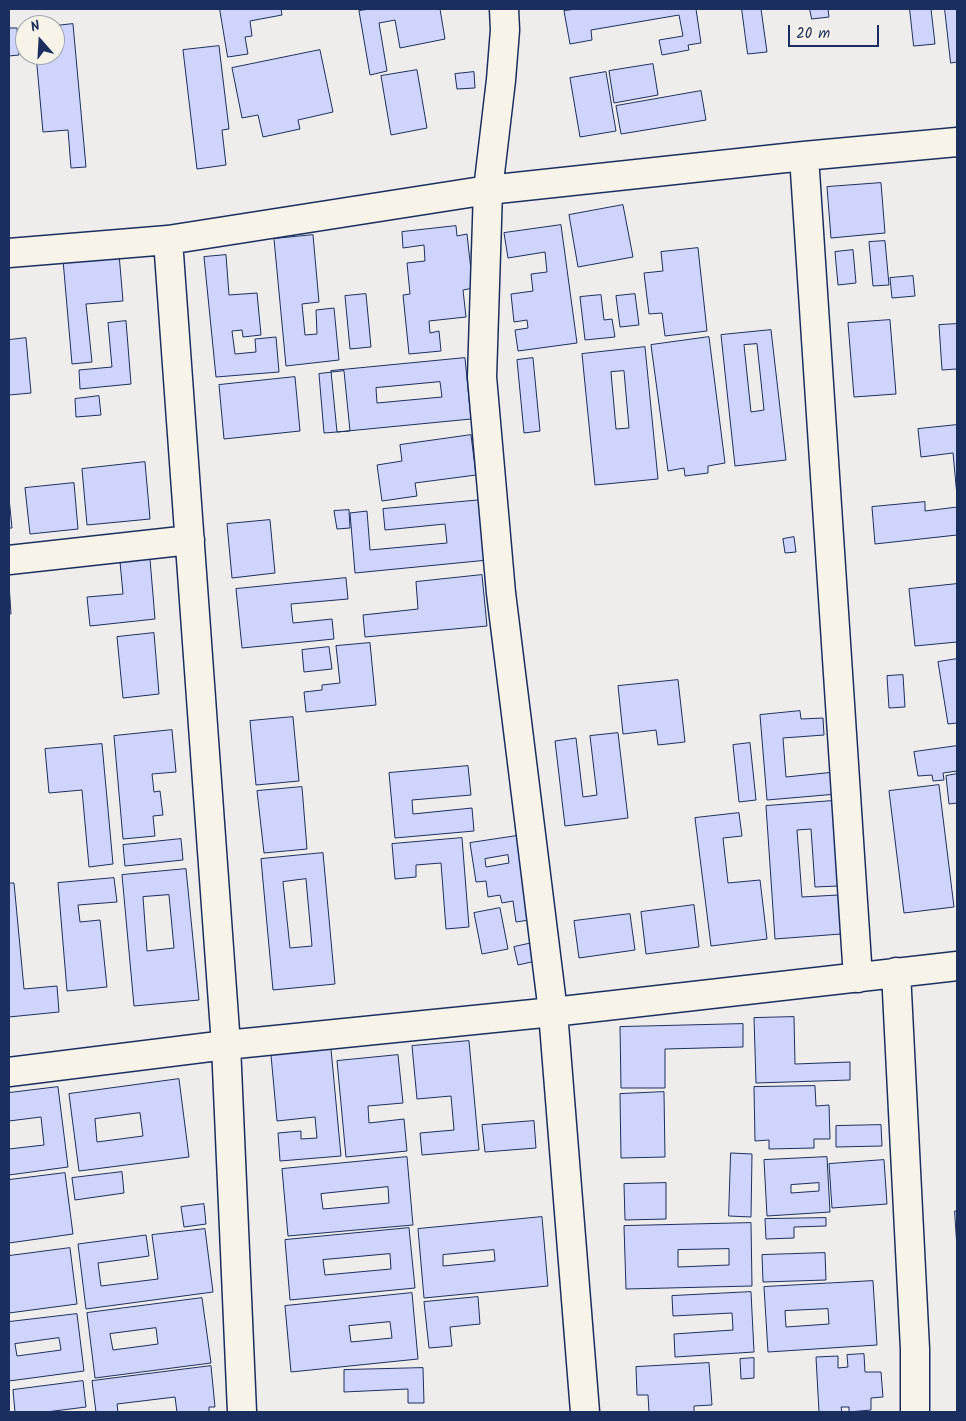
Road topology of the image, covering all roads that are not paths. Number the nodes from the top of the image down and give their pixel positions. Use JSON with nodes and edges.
{"nodes":[{"id":1,"x":504,"y":9,"type":"edge"},
{"id":2,"x":957,"y":142,"type":"edge"},
{"id":3,"x":804,"y":156,"type":"junction"},
{"id":4,"x":488,"y":190,"type":"junction"},
{"id":5,"x":168,"y":240,"type":"junction"},
{"id":6,"x":9,"y":253,"type":"edge"},
{"id":7,"x":190,"y":540,"type":"junction"},
{"id":8,"x":9,"y":560,"type":"edge"},
{"id":9,"x":957,"y":966,"type":"edge"},
{"id":10,"x":896,"y":972,"type":"junction"},
{"id":11,"x":858,"y":978,"type":"junction"},
{"id":12,"x":553,"y":1012,"type":"junction"},
{"id":13,"x":226,"y":1045,"type":"junction"},
{"id":14,"x":9,"y":1072,"type":"edge"},
{"id":15,"x":242,"y":1412,"type":"edge"},
{"id":16,"x":584,"y":1412,"type":"edge"},
{"id":17,"x":915,"y":1412,"type":"edge"}],
"edges":[{"from":1,"to":4,"type":"street"},
{"from":2,"to":3,"type":"street"},
{"from":3,"to":4,"type":"street"},
{"from":3,"to":11,"type":"street"},
{"from":4,"to":5,"type":"street"},
{"from":4,"to":12,"type":"street"},
{"from":5,"to":6,"type":"street"},
{"from":5,"to":7,"type":"street"},
{"from":7,"to":8,"type":"street"},
{"from":7,"to":13,"type":"street"},
{"from":9,"to":10,"type":"street"},
{"from":10,"to":11,"type":"street"},
{"from":10,"to":17,"type":"street"},
{"from":11,"to":12,"type":"street"},
{"from":12,"to":13,"type":"street"},
{"from":12,"to":16,"type":"street"},
{"from":13,"to":14,"type":"street"},
{"from":13,"to":15,"type":"street"}]}
